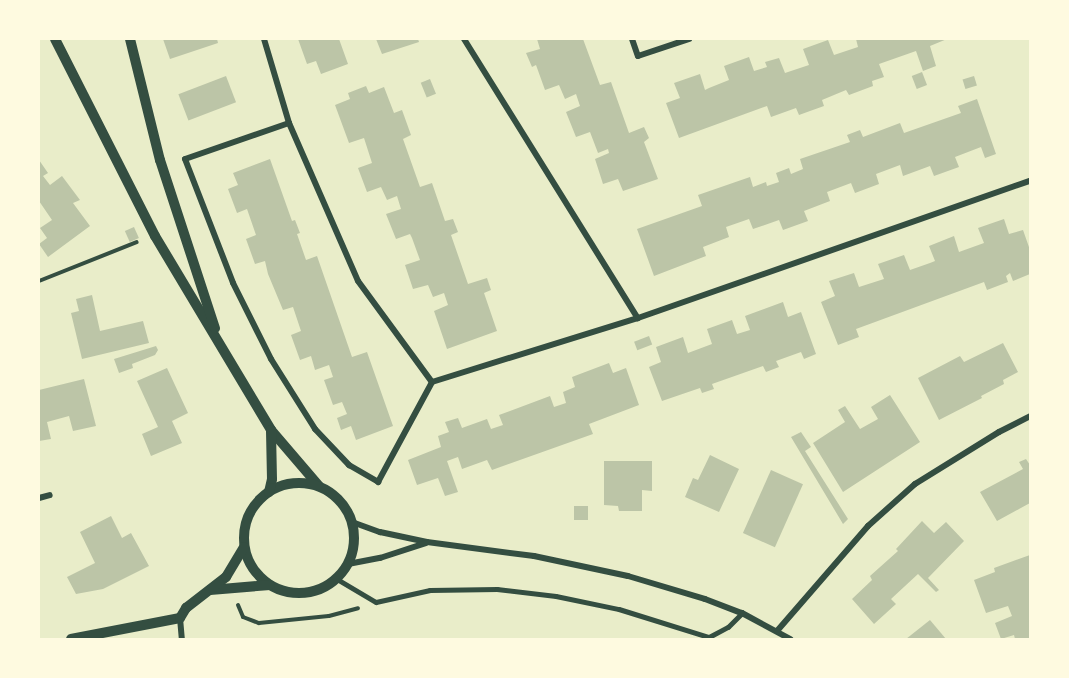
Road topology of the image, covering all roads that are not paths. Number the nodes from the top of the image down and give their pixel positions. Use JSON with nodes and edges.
{"nodes":[{"id":1,"x":55,"y":39,"type":"edge"},
{"id":2,"x":130,"y":39,"type":"edge"},
{"id":3,"x":264,"y":39,"type":"edge"},
{"id":4,"x":464,"y":39,"type":"edge"},
{"id":5,"x":632,"y":39,"type":"edge"},
{"id":6,"x":689,"y":39,"type":"edge"},
{"id":7,"x":289,"y":123,"type":"junction"},
{"id":8,"x":1030,"y":182,"type":"edge"},
{"id":9,"x":638,"y":318,"type":"junction"},
{"id":10,"x":221,"y":345,"type":"junction"},
{"id":11,"x":432,"y":382,"type":"junction"},
{"id":12,"x":1030,"y":416,"type":"edge"},
{"id":13,"x":271,"y":430,"type":"junction"},
{"id":14,"x":319,"y":486,"type":"junction"},
{"id":15,"x":269,"y":492,"type":"junction"},
{"id":16,"x":50,"y":495,"type":"dead end"},
{"id":17,"x":39,"y":498,"type":"edge"},
{"id":18,"x":352,"y":522,"type":"junction"},
{"id":19,"x":427,"y":542,"type":"junction"},
{"id":20,"x":244,"y":547,"type":"junction"},
{"id":21,"x":348,"y":564,"type":"junction"},
{"id":22,"x":337,"y":579,"type":"junction"},
{"id":23,"x":270,"y":585,"type":"junction"},
{"id":24,"x":210,"y":590,"type":"junction"},
{"id":25,"x":742,"y":614,"type":"junction"},
{"id":26,"x":180,"y":618,"type":"junction"},
{"id":27,"x":777,"y":631,"type":"junction"},
{"id":28,"x":71,"y":639,"type":"edge"},
{"id":29,"x":182,"y":639,"type":"edge"},
{"id":30,"x":790,"y":639,"type":"edge"}],
"edges":[{"from":1,"to":10,"type":"street"},
{"from":2,"to":10,"type":"street"},
{"from":3,"to":7,"type":"street"},
{"from":4,"to":9,"type":"street"},
{"from":5,"to":6,"type":"street"},
{"from":7,"to":11,"type":"street"},
{"from":7,"to":11,"type":"street"},
{"from":8,"to":9,"type":"street"},
{"from":9,"to":11,"type":"street"},
{"from":10,"to":13,"type":"street"},
{"from":12,"to":27,"type":"street"},
{"from":13,"to":14,"type":"street"},
{"from":13,"to":15,"type":"street"},
{"from":14,"to":15,"type":"street"},
{"from":14,"to":18,"type":"street"},
{"from":15,"to":20,"type":"street"},
{"from":16,"to":17,"type":"street"},
{"from":18,"to":19,"type":"street"},
{"from":18,"to":21,"type":"street"},
{"from":19,"to":21,"type":"street"},
{"from":19,"to":25,"type":"street"},
{"from":20,"to":23,"type":"street"},
{"from":20,"to":24,"type":"street"},
{"from":21,"to":22,"type":"street"},
{"from":22,"to":23,"type":"street"},
{"from":22,"to":25,"type":"lane"},
{"from":23,"to":24,"type":"street"},
{"from":24,"to":26,"type":"street"},
{"from":25,"to":27,"type":"street"},
{"from":26,"to":28,"type":"street"},
{"from":26,"to":29,"type":"street"},
{"from":27,"to":30,"type":"street"}]}
